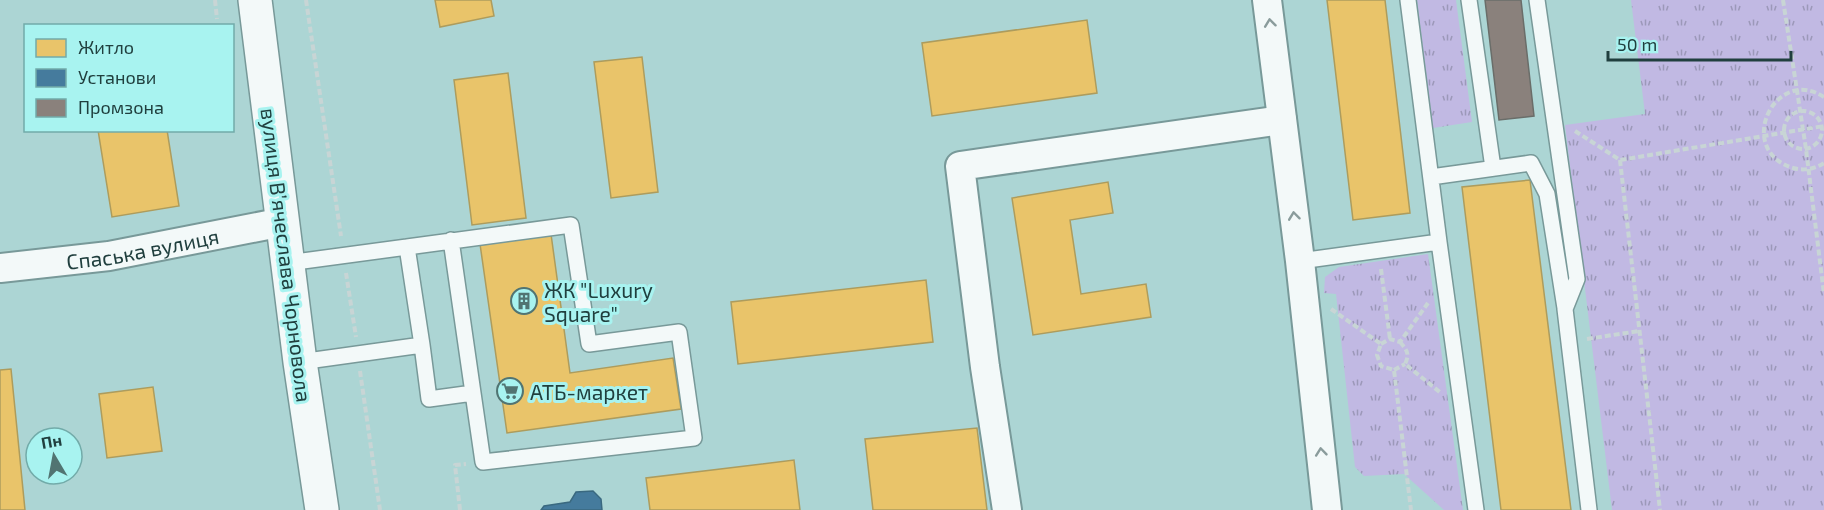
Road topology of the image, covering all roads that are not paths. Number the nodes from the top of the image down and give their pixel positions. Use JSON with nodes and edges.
{"nodes":[{"id":1,"x":255,"y":0,"type":"edge"},
{"id":2,"x":1267,"y":0,"type":"edge"},
{"id":3,"x":1408,"y":0,"type":"edge"},
{"id":4,"x":1469,"y":0,"type":"edge"},
{"id":5,"x":1537,"y":0,"type":"edge"},
{"id":6,"x":1282,"y":120,"type":"junction"},
{"id":7,"x":1493,"y":168,"type":"junction"},
{"id":8,"x":1431,"y":177,"type":"junction"},
{"id":9,"x":283,"y":222,"type":"junction"},
{"id":10,"x":451,"y":240,"type":"junction"},
{"id":11,"x":1439,"y":242,"type":"junction"},
{"id":12,"x":407,"y":247,"type":"junction"},
{"id":13,"x":1300,"y":261,"type":"junction"},
{"id":14,"x":288,"y":263,"type":"junction"},
{"id":15,"x":0,"y":268,"type":"edge"},
{"id":16,"x":1565,"y":309,"type":"junction"},
{"id":17,"x":422,"y":345,"type":"junction"},
{"id":18,"x":300,"y":362,"type":"junction"},
{"id":19,"x":473,"y":393,"type":"junction"},
{"id":20,"x":322,"y":510,"type":"edge"},
{"id":21,"x":1007,"y":510,"type":"edge"},
{"id":22,"x":1327,"y":510,"type":"edge"},
{"id":23,"x":1476,"y":510,"type":"edge"},
{"id":24,"x":1589,"y":510,"type":"edge"}],
"edges":[{"from":1,"to":9,"type":"main road","name":"вулиця Вʼячеслава Чорновола"},
{"from":6,"to":2,"type":"street","one_way":true},
{"from":3,"to":8,"type":"lane"},
{"from":4,"to":7,"type":"lane"},
{"from":5,"to":16,"type":"lane"},
{"from":13,"to":6,"type":"street","one_way":true},
{"from":6,"to":21,"type":"street"},
{"from":7,"to":8,"type":"lane"},
{"from":7,"to":16,"type":"lane"},
{"from":8,"to":11,"type":"lane"},
{"from":9,"to":14,"type":"main road","name":"вулиця Вʼячеслава Чорновола"},
{"from":9,"to":15,"type":"street","name":"Спаська вулиця"},
{"from":10,"to":12,"type":"lane"},
{"from":10,"to":19,"type":"lane"},
{"from":10,"to":19,"type":"lane"},
{"from":11,"to":13,"type":"lane"},
{"from":11,"to":23,"type":"lane"},
{"from":12,"to":14,"type":"lane"},
{"from":12,"to":17,"type":"lane"},
{"from":22,"to":13,"type":"street","one_way":true},
{"from":14,"to":18,"type":"main road","name":"вулиця Вʼячеслава Чорновола"},
{"from":16,"to":24,"type":"lane"},
{"from":17,"to":18,"type":"lane"},
{"from":17,"to":19,"type":"lane"},
{"from":18,"to":20,"type":"main road","name":"вулиця Вʼячеслава Чорновола"}]}
